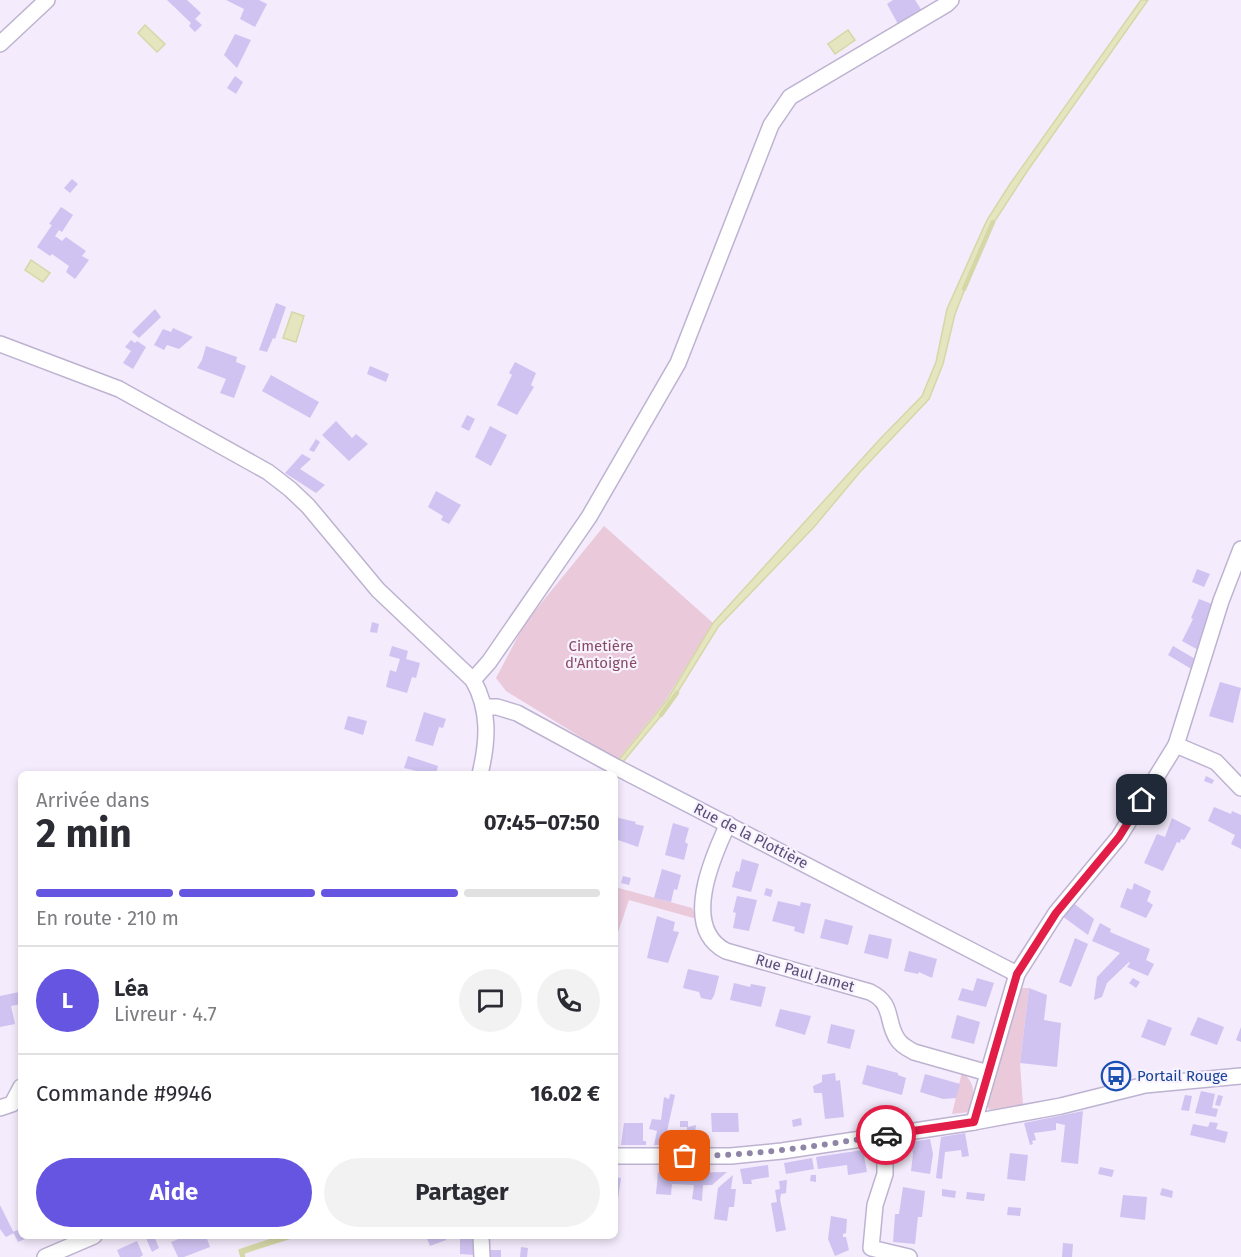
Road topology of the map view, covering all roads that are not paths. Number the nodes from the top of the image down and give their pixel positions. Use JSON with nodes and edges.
{"nodes":[{"id":1,"x":47,"y":0,"type":"edge"},
{"id":2,"x":951,"y":0,"type":"edge"},
{"id":3,"x":0,"y":44,"type":"edge"},
{"id":4,"x":0,"y":344,"type":"edge"},
{"id":5,"x":1241,"y":549,"type":"edge"},
{"id":6,"x":473,"y":680,"type":"junction"},
{"id":7,"x":484,"y":707,"type":"junction"},
{"id":8,"x":1176,"y":745,"type":"junction"},
{"id":9,"x":481,"y":771,"type":"edge"},
{"id":10,"x":1241,"y":788,"type":"edge"},
{"id":11,"x":728,"y":824,"type":"junction"},
{"id":12,"x":1017,"y":974,"type":"junction"},
{"id":13,"x":988,"y":1073,"type":"junction"},
{"id":14,"x":1241,"y":1077,"type":"edge"},
{"id":15,"x":18,"y":1093,"type":"edge"},
{"id":16,"x":0,"y":1108,"type":"edge"},
{"id":17,"x":974,"y":1122,"type":"junction"},
{"id":18,"x":885,"y":1136,"type":"junction"},
{"id":19,"x":618,"y":1156,"type":"edge"},
{"id":20,"x":87,"y":1239,"type":"edge"},
{"id":21,"x":481,"y":1239,"type":"edge"},
{"id":22,"x":45,"y":1257,"type":"edge"},
{"id":23,"x":482,"y":1257,"type":"edge"},
{"id":24,"x":909,"y":1257,"type":"edge"}],
"edges":[{"from":1,"to":3,"type":"street"},
{"from":2,"to":6,"type":"street"},
{"from":4,"to":6,"type":"street"},
{"from":5,"to":8,"type":"street"},
{"from":6,"to":7,"type":"street"},
{"from":7,"to":9,"type":"street"},
{"from":7,"to":11,"type":"street","name":"Rue de la Plottière"},
{"from":8,"to":10,"type":"street"},
{"from":8,"to":12,"type":"street"},
{"from":11,"to":12,"type":"street","name":"Rue de la Plottière"},
{"from":11,"to":13,"type":"street","name":"Rue Paul Jamet"},
{"from":12,"to":13,"type":"street"},
{"from":13,"to":17,"type":"street"},
{"from":14,"to":17,"type":"street"},
{"from":15,"to":16,"type":"street"},
{"from":17,"to":18,"type":"street"},
{"from":18,"to":19,"type":"street"},
{"from":18,"to":24,"type":"street"},
{"from":20,"to":22,"type":"street"},
{"from":21,"to":23,"type":"street"}]}
